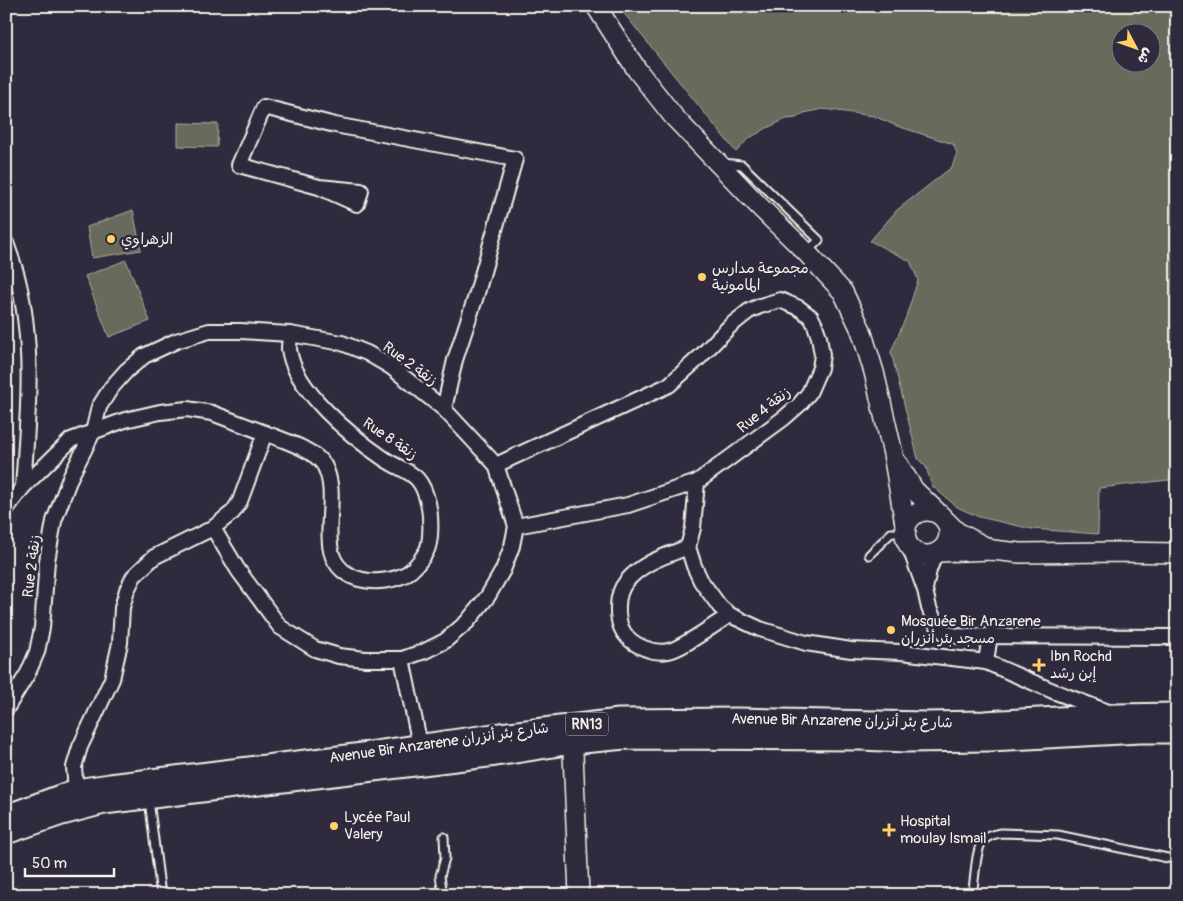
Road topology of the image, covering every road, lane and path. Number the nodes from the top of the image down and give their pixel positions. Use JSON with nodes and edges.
{"nodes":[{"id":1,"x":596,"y":6,"type":"edge"},
{"id":2,"x":319,"y":187,"type":"dead end"},
{"id":3,"x":6,"y":243,"type":"edge"},
{"id":4,"x":290,"y":334,"type":"junction"},
{"id":5,"x":444,"y":409,"type":"junction"},
{"id":6,"x":93,"y":432,"type":"junction"},
{"id":7,"x":265,"y":433,"type":"junction"},
{"id":8,"x":893,"y":454,"type":"junction"},
{"id":9,"x":496,"y":465,"type":"junction"},
{"id":10,"x":697,"y":482,"type":"junction"},
{"id":11,"x":23,"y":487,"type":"junction"},
{"id":12,"x":6,"y":510,"type":"edge"},
{"id":13,"x":943,"y":518,"type":"junction"},
{"id":14,"x":516,"y":526,"type":"junction"},
{"id":15,"x":213,"y":528,"type":"junction"},
{"id":16,"x":906,"y":536,"type":"junction"},
{"id":17,"x":688,"y":547,"type":"junction"},
{"id":18,"x":992,"y":550,"type":"junction"},
{"id":19,"x":936,"y":553,"type":"junction"},
{"id":20,"x":1177,"y":553,"type":"edge"},
{"id":21,"x":869,"y":555,"type":"dead end"},
{"id":22,"x":924,"y":590,"type":"junction"},
{"id":23,"x":730,"y":615,"type":"junction"},
{"id":24,"x":990,"y":635,"type":"junction"},
{"id":25,"x":1177,"y":637,"type":"edge"},
{"id":26,"x":402,"y":659,"type":"junction"},
{"id":27,"x":986,"y":662,"type":"junction"},
{"id":28,"x":6,"y":709,"type":"edge"},
{"id":29,"x":1177,"y":714,"type":"edge"},
{"id":30,"x":1116,"y":715,"type":"junction"},
{"id":31,"x":1177,"y":732,"type":"edge"},
{"id":32,"x":572,"y":734,"type":"junction"},
{"id":33,"x":420,"y":745,"type":"junction"},
{"id":34,"x":76,"y":790,"type":"junction"},
{"id":35,"x":148,"y":798,"type":"junction"},
{"id":36,"x":6,"y":816,"type":"edge"},
{"id":37,"x":6,"y":833,"type":"edge"},
{"id":38,"x":444,"y":837,"type":"dead end"},
{"id":39,"x":1177,"y":860,"type":"edge"},
{"id":40,"x":161,"y":895,"type":"edge"},
{"id":41,"x":443,"y":895,"type":"edge"},
{"id":42,"x":579,"y":895,"type":"edge"},
{"id":43,"x":972,"y":895,"type":"edge"}],
"edges":[{"from":1,"to":8,"type":"main road"},
{"from":2,"to":5,"type":"street"},
{"from":3,"to":11,"type":"street"},
{"from":4,"to":5,"type":"street","name":"Rue 2 زنقة"},
{"from":4,"to":6,"type":"street","name":"Rue 2 زنقة"},
{"from":4,"to":7,"type":"street","name":"Rue 8 زنقة"},
{"from":5,"to":9,"type":"street","name":"Rue 2 زنقة"},
{"from":6,"to":7,"type":"street","name":"Rue 8 زنقة"},
{"from":6,"to":11,"type":"street","name":"Rue 8 زنقة"},
{"from":6,"to":28,"type":"street","name":"Rue 2 زنقة"},
{"from":7,"to":15,"type":"street"},
{"from":8,"to":13,"type":"main road"},
{"from":8,"to":16,"type":"main road"},
{"from":9,"to":10,"type":"street","name":"Rue 4 زنقة"},
{"from":9,"to":14,"type":"street","name":"Rue 2 زنقة"},
{"from":10,"to":14,"type":"street","name":"Rue 4 زنقة"},
{"from":10,"to":17,"type":"street"},
{"from":11,"to":12,"type":"street","name":"Rue 8 زنقة"},
{"from":13,"to":16,"type":"main road"},
{"from":13,"to":18,"type":"main road"},
{"from":13,"to":19,"type":"main road"},
{"from":14,"to":26,"type":"street"},
{"from":15,"to":26,"type":"street"},
{"from":15,"to":34,"type":"street"},
{"from":16,"to":19,"type":"main road"},
{"from":16,"to":21,"type":"lane"},
{"from":16,"to":22,"type":"street"},
{"from":17,"to":23,"type":"street"},
{"from":17,"to":23,"type":"street"},
{"from":18,"to":19,"type":"main road"},
{"from":18,"to":20,"type":"main road"},
{"from":19,"to":22,"type":"street"},
{"from":22,"to":24,"type":"street"},
{"from":23,"to":27,"type":"street"},
{"from":24,"to":25,"type":"street"},
{"from":24,"to":27,"type":"street"},
{"from":26,"to":33,"type":"street"},
{"from":27,"to":30,"type":"street"},
{"from":29,"to":30,"type":"main road","name":"Avenue Bir Anzarene شارع بئر أنزران","number":"RN13"},
{"from":30,"to":32,"type":"main road","name":"Avenue Bir Anzarene شارع بئر أنزران","number":"RN13"},
{"from":31,"to":32,"type":"main road","name":"Avenue Bir Anzarene شارع بئر أنزران","number":"RN13"},
{"from":32,"to":33,"type":"main road","name":"Avenue Bir Anzarene شارع بئر أنزران","number":"RN13"},
{"from":32,"to":35,"type":"main road","name":"Avenue Bir Anzarene شارع بئر أنزران","number":"RN13"},
{"from":32,"to":42,"type":"main road"},
{"from":33,"to":34,"type":"main road","name":"Avenue Bir Anzarene شارع بئر أنزران","number":"RN13"},
{"from":34,"to":36,"type":"main road","name":"Avenue Bir Anzarene شارع بئر أنزران","number":"RN13"},
{"from":35,"to":37,"type":"main road","name":"Avenue Bir Anzarene شارع بئر أنزران","number":"RN13"},
{"from":35,"to":40,"type":"lane"},
{"from":38,"to":41,"type":"lane"},
{"from":39,"to":43,"type":"lane"}]}
